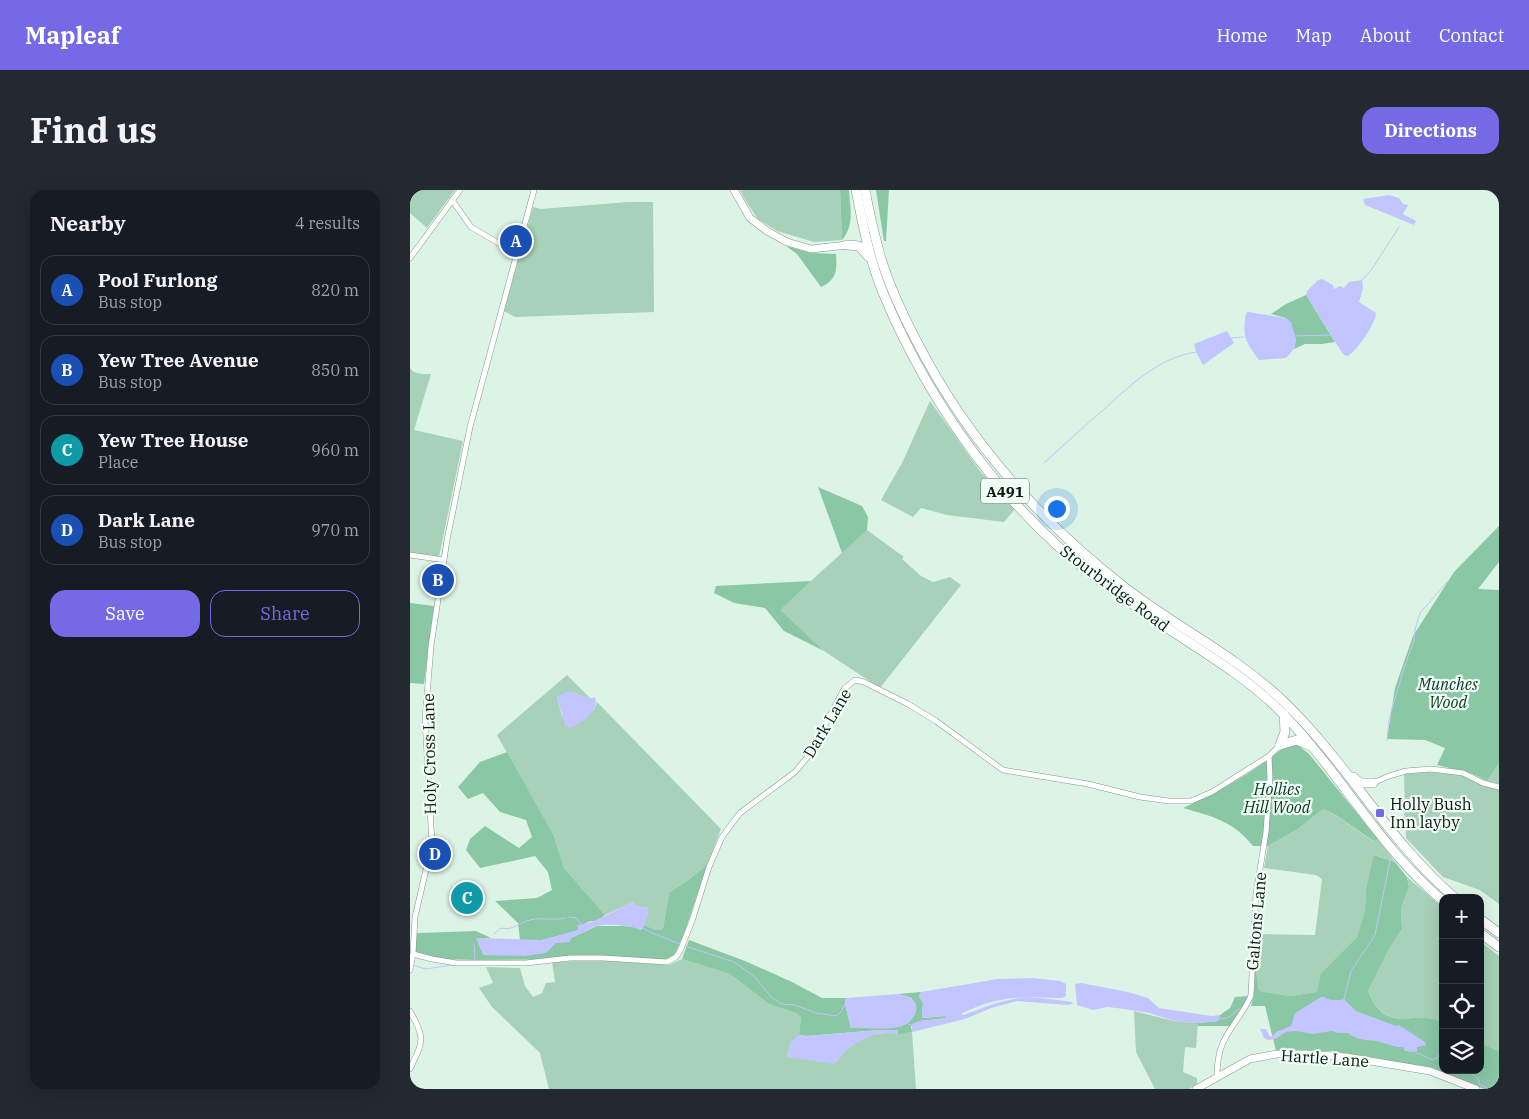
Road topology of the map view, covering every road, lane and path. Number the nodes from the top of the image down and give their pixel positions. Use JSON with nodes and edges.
{"nodes":[{"id":1,"x":460,"y":190,"type":"edge"},
{"id":2,"x":534,"y":190,"type":"edge"},
{"id":3,"x":734,"y":190,"type":"edge"},
{"id":4,"x":856,"y":190,"type":"edge"},
{"id":5,"x":865,"y":190,"type":"edge"},
{"id":6,"x":452,"y":200,"type":"junction"},
{"id":7,"x":863,"y":227,"type":"junction"},
{"id":8,"x":847,"y":245,"type":"junction"},
{"id":9,"x":516,"y":254,"type":"junction"},
{"id":10,"x":410,"y":258,"type":"edge"},
{"id":11,"x":872,"y":261,"type":"junction"},
{"id":12,"x":410,"y":555,"type":"edge"},
{"id":13,"x":444,"y":560,"type":"junction"},
{"id":14,"x":1284,"y":714,"type":"junction"},
{"id":15,"x":1280,"y":745,"type":"junction"},
{"id":16,"x":1315,"y":748,"type":"junction"},
{"id":17,"x":1269,"y":756,"type":"junction"},
{"id":18,"x":1347,"y":773,"type":"junction"},
{"id":19,"x":1373,"y":783,"type":"junction"},
{"id":20,"x":1499,"y":787,"type":"edge"},
{"id":21,"x":1369,"y":803,"type":"junction"},
{"id":22,"x":1451,"y":894,"type":"edge"},
{"id":23,"x":1439,"y":897,"type":"edge"},
{"id":24,"x":1484,"y":922,"type":"edge"},
{"id":25,"x":1499,"y":933,"type":"edge"},
{"id":26,"x":1484,"y":936,"type":"edge"},
{"id":27,"x":1499,"y":947,"type":"edge"},
{"id":28,"x":413,"y":954,"type":"junction"},
{"id":29,"x":410,"y":970,"type":"edge"},
{"id":30,"x":410,"y":1011,"type":"edge"},
{"id":31,"x":410,"y":1069,"type":"edge"},
{"id":32,"x":1217,"y":1077,"type":"junction"},
{"id":33,"x":1196,"y":1089,"type":"edge"},
{"id":34,"x":1476,"y":1089,"type":"edge"}],
"edges":[{"from":1,"to":6,"type":"street"},
{"from":2,"to":9,"type":"street","name":"Holy Cross Lane"},
{"from":3,"to":8,"type":"main road"},
{"from":4,"to":7,"type":"highway","name":"Stourbridge Road","number":"A491"},
{"from":5,"to":18,"type":"highway","name":"Stourbridge Road","number":"A491"},
{"from":6,"to":9,"type":"street"},
{"from":6,"to":10,"type":"street"},
{"from":7,"to":8,"type":"highway"},
{"from":7,"to":11,"type":"highway","name":"Stourbridge Road","number":"A491"},
{"from":8,"to":11,"type":"highway"},
{"from":9,"to":13,"type":"street","name":"Holy Cross Lane"},
{"from":11,"to":14,"type":"highway","name":"Stourbridge Road","number":"A491"},
{"from":12,"to":13,"type":"street"},
{"from":13,"to":28,"type":"street","name":"Holy Cross Lane"},
{"from":14,"to":15,"type":"highway"},
{"from":14,"to":16,"type":"highway","name":"Stourbridge Road","number":"A491"},
{"from":15,"to":16,"type":"highway"},
{"from":15,"to":17,"type":"street","name":"Dark Lane"},
{"from":16,"to":23,"type":"highway","name":"Stourbridge Road","number":"A491"},
{"from":17,"to":28,"type":"street","name":"Dark Lane"},
{"from":17,"to":32,"type":"street","name":"Galtons Lane"},
{"from":18,"to":19,"type":"highway"},
{"from":18,"to":21,"type":"highway","name":"Stourbridge Road","number":"A491"},
{"from":19,"to":20,"type":"street"},
{"from":19,"to":21,"type":"highway"},
{"from":21,"to":22,"type":"highway","name":"Stourbridge Road","number":"A491"},
{"from":24,"to":25,"type":"highway"},
{"from":26,"to":27,"type":"highway"},
{"from":28,"to":29,"type":"street","name":"Holy Cross Lane"},
{"from":30,"to":31,"type":"street"},
{"from":32,"to":33,"type":"main road","name":"Hartle Lane"},
{"from":32,"to":34,"type":"main road","name":"Hartle Lane"}]}
